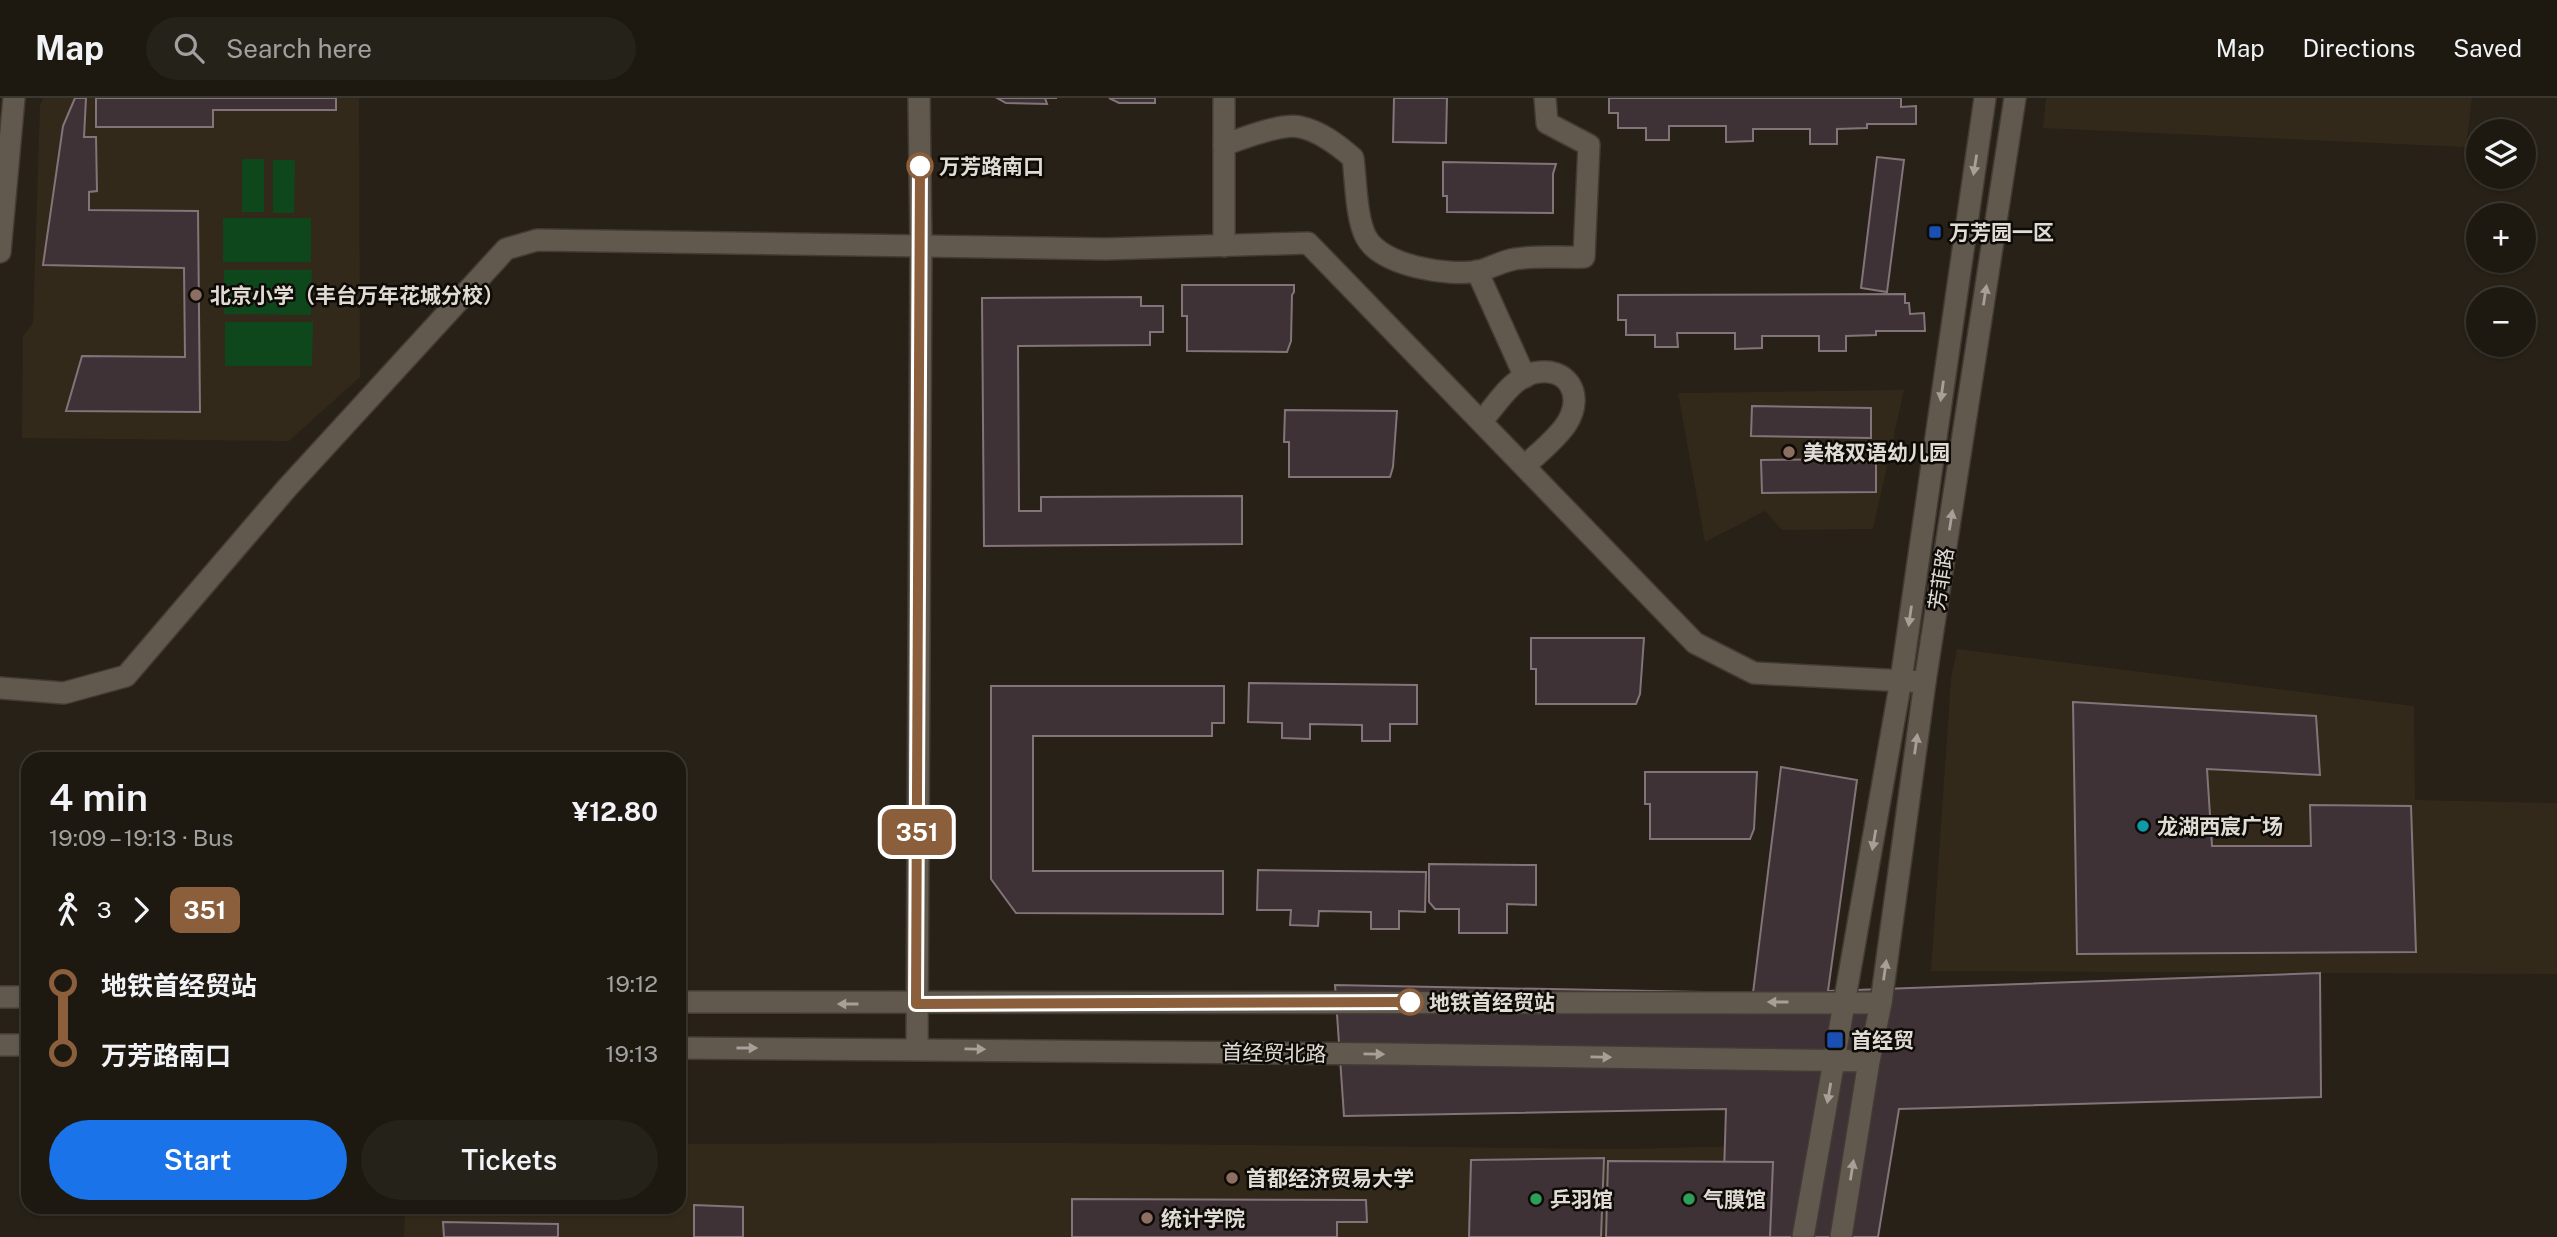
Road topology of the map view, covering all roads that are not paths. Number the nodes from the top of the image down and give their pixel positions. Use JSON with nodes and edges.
{"nodes":[{"id":1,"x":14,"y":98,"type":"edge"},
{"id":2,"x":919,"y":98,"type":"edge"},
{"id":3,"x":1224,"y":98,"type":"edge"},
{"id":4,"x":1545,"y":98,"type":"edge"},
{"id":5,"x":1985,"y":98,"type":"edge"},
{"id":6,"x":2015,"y":98,"type":"edge"},
{"id":7,"x":1224,"y":145,"type":"junction"},
{"id":8,"x":921,"y":246,"type":"junction"},
{"id":9,"x":1224,"y":246,"type":"junction"},
{"id":10,"x":0,"y":252,"type":"edge"},
{"id":11,"x":1477,"y":271,"type":"junction"},
{"id":12,"x":1525,"y":377,"type":"junction"},
{"id":13,"x":1482,"y":421,"type":"junction"},
{"id":14,"x":1525,"y":466,"type":"junction"},
{"id":15,"x":1901,"y":681,"type":"junction"},
{"id":16,"x":1925,"y":681,"type":"junction"},
{"id":17,"x":0,"y":688,"type":"edge"},
{"id":18,"x":0,"y":997,"type":"edge"},
{"id":19,"x":21,"y":997,"type":"edge"},
{"id":20,"x":686,"y":1002,"type":"edge"},
{"id":21,"x":1846,"y":1002,"type":"junction"},
{"id":22,"x":1881,"y":1003,"type":"junction"},
{"id":23,"x":916,"y":1004,"type":"junction"},
{"id":24,"x":0,"y":1045,"type":"edge"},
{"id":25,"x":21,"y":1045,"type":"edge"},
{"id":26,"x":686,"y":1048,"type":"edge"},
{"id":27,"x":917,"y":1049,"type":"junction"},
{"id":28,"x":1835,"y":1060,"type":"junction"},
{"id":29,"x":1869,"y":1061,"type":"junction"},
{"id":30,"x":1805,"y":1237,"type":"edge"},
{"id":31,"x":1839,"y":1237,"type":"edge"}],
"edges":[{"from":1,"to":10,"type":"street"},
{"from":2,"to":8,"type":"street"},
{"from":3,"to":7,"type":"street"},
{"from":4,"to":11,"type":"street"},
{"from":5,"to":15,"type":"street","name":"芳菲路","one_way":true},
{"from":16,"to":6,"type":"street","name":"芳菲路","one_way":true},
{"from":7,"to":9,"type":"street"},
{"from":7,"to":11,"type":"street"},
{"from":8,"to":9,"type":"street"},
{"from":8,"to":17,"type":"street"},
{"from":8,"to":23,"type":"street"},
{"from":9,"to":13,"type":"street"},
{"from":11,"to":12,"type":"street"},
{"from":12,"to":13,"type":"street"},
{"from":12,"to":14,"type":"street"},
{"from":13,"to":14,"type":"street"},
{"from":14,"to":15,"type":"street"},
{"from":15,"to":16,"type":"street"},
{"from":15,"to":21,"type":"street","name":"芳菲路","one_way":true},
{"from":22,"to":16,"type":"street","name":"芳菲路","one_way":true},
{"from":18,"to":19,"type":"street"},
{"from":23,"to":20,"type":"street","one_way":true},
{"from":21,"to":22,"type":"street"},
{"from":21,"to":23,"type":"street","one_way":true},
{"from":21,"to":28,"type":"street","name":"芳菲路"},
{"from":22,"to":29,"type":"street","name":"芳菲路"},
{"from":23,"to":27,"type":"street"},
{"from":24,"to":25,"type":"street"},
{"from":26,"to":27,"type":"street","name":"首经贸北路","one_way":true},
{"from":27,"to":28,"type":"street","name":"首经贸北路","one_way":true},
{"from":28,"to":29,"type":"street","name":"首经贸北路"},
{"from":28,"to":30,"type":"street","name":"芳菲路","one_way":true},
{"from":31,"to":29,"type":"street","name":"芳菲路","one_way":true},
{"from":30,"to":31,"type":"street"}]}
